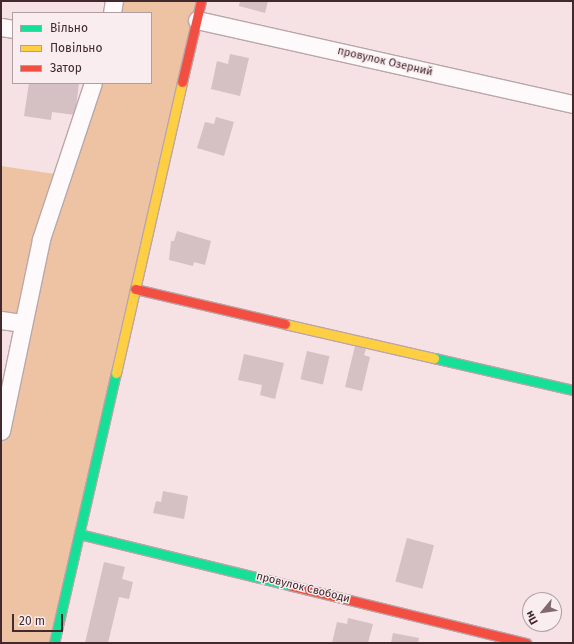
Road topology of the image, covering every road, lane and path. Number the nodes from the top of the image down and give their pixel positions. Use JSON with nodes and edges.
{"nodes":[{"id":1,"x":114,"y":1,"type":"edge"},
{"id":2,"x":202,"y":1,"type":"edge"},
{"id":3,"x":112,"y":12,"type":"edge"},
{"id":4,"x":197,"y":20,"type":"junction"},
{"id":5,"x":1,"y":27,"type":"edge"},
{"id":6,"x":12,"y":29,"type":"edge"},
{"id":7,"x":93,"y":84,"type":"edge"},
{"id":8,"x":573,"y":104,"type":"edge"},
{"id":9,"x":135,"y":289,"type":"junction"},
{"id":10,"x":1,"y":320,"type":"edge"},
{"id":11,"x":23,"y":323,"type":"junction"},
{"id":12,"x":573,"y":390,"type":"edge"},
{"id":13,"x":1,"y":431,"type":"edge"},
{"id":14,"x":79,"y":534,"type":"junction"},
{"id":15,"x":54,"y":643,"type":"edge"},
{"id":16,"x":526,"y":643,"type":"edge"}],
"edges":[{"from":1,"to":3,"type":"street"},
{"from":2,"to":4,"type":"street"},
{"from":4,"to":8,"type":"street","name":"провулок Озерний"},
{"from":4,"to":9,"type":"street"},
{"from":5,"to":6,"type":"street"},
{"from":7,"to":11,"type":"street"},
{"from":9,"to":12,"type":"street"},
{"from":9,"to":14,"type":"street"},
{"from":10,"to":11,"type":"street"},
{"from":11,"to":13,"type":"street"},
{"from":14,"to":15,"type":"street"},
{"from":14,"to":16,"type":"street","name":"провулок Свободи"}]}
